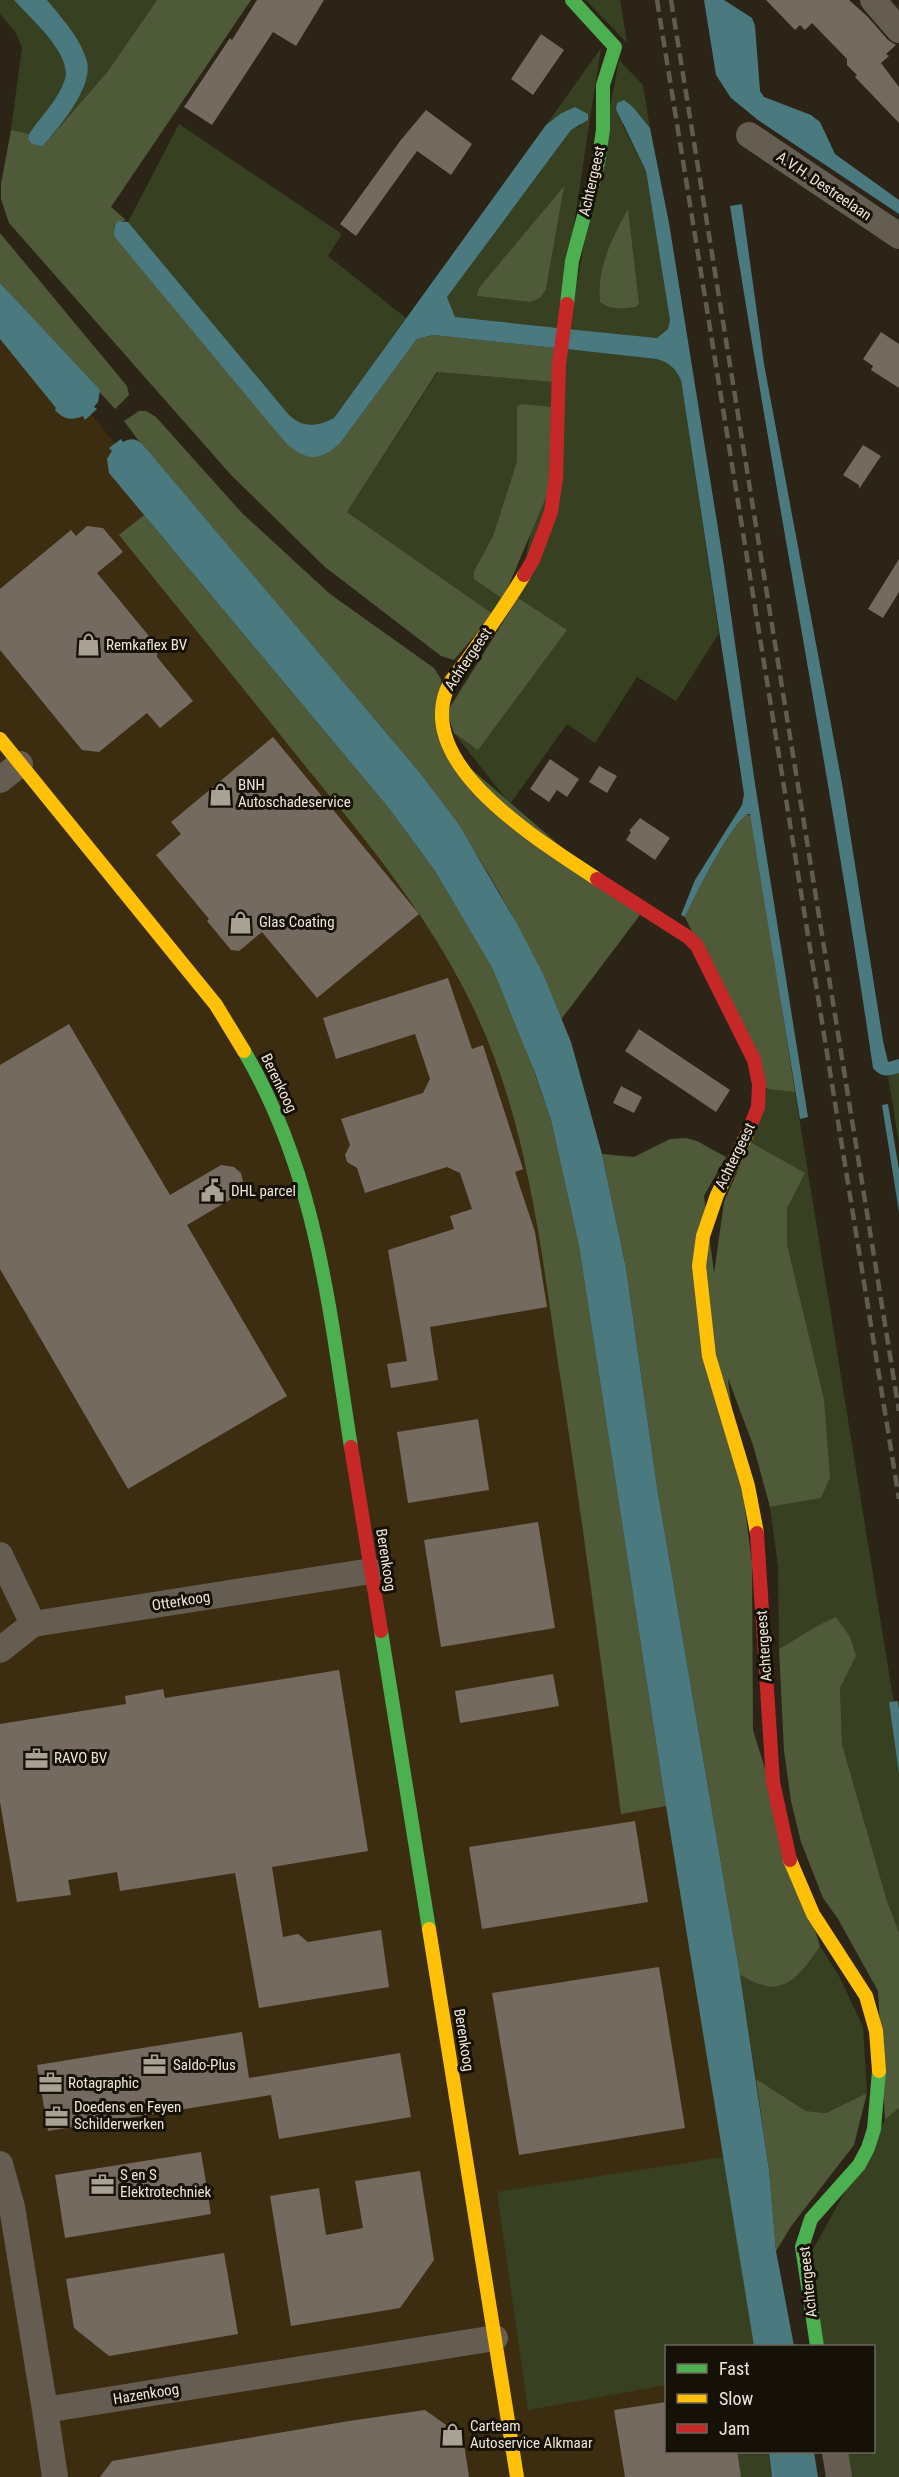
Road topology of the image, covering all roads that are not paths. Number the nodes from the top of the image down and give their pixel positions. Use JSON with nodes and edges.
{"nodes":[{"id":1,"x":572,"y":0,"type":"edge"},
{"id":2,"x":873,"y":0,"type":"edge"},
{"id":3,"x":899,"y":30,"type":"edge"},
{"id":4,"x":749,"y":135,"type":"dead end"},
{"id":5,"x":899,"y":236,"type":"edge"},
{"id":6,"x":0,"y":740,"type":"edge"},
{"id":7,"x":20,"y":764,"type":"junction"},
{"id":8,"x":0,"y":780,"type":"edge"},
{"id":9,"x":0,"y":1555,"type":"edge"},
{"id":10,"x":371,"y":1571,"type":"junction"},
{"id":11,"x":33,"y":1624,"type":"junction"},
{"id":12,"x":0,"y":1650,"type":"edge"},
{"id":13,"x":0,"y":2164,"type":"edge"},
{"id":14,"x":495,"y":2338,"type":"junction"},
{"id":15,"x":817,"y":2345,"type":"edge"},
{"id":16,"x":45,"y":2410,"type":"junction"},
{"id":17,"x":835,"y":2453,"type":"edge"},
{"id":18,"x":55,"y":2477,"type":"edge"},
{"id":19,"x":517,"y":2477,"type":"edge"},
{"id":20,"x":839,"y":2477,"type":"edge"}],
"edges":[{"from":1,"to":15,"type":"street","name":"Achtergeest"},
{"from":2,"to":3,"type":"street"},
{"from":4,"to":5,"type":"street","name":"A.V.H. Destreelaan"},
{"from":6,"to":7,"type":"street","name":"Berenkoog"},
{"from":7,"to":8,"type":"street"},
{"from":7,"to":10,"type":"street","name":"Berenkoog"},
{"from":9,"to":11,"type":"street"},
{"from":10,"to":11,"type":"street","name":"Otterkoog"},
{"from":10,"to":14,"type":"street","name":"Berenkoog"},
{"from":11,"to":12,"type":"street","name":"Otterkoog"},
{"from":13,"to":16,"type":"street"},
{"from":14,"to":16,"type":"street","name":"Hazenkoog"},
{"from":14,"to":19,"type":"street","name":"Berenkoog"},
{"from":16,"to":18,"type":"street"},
{"from":17,"to":20,"type":"street"}]}
